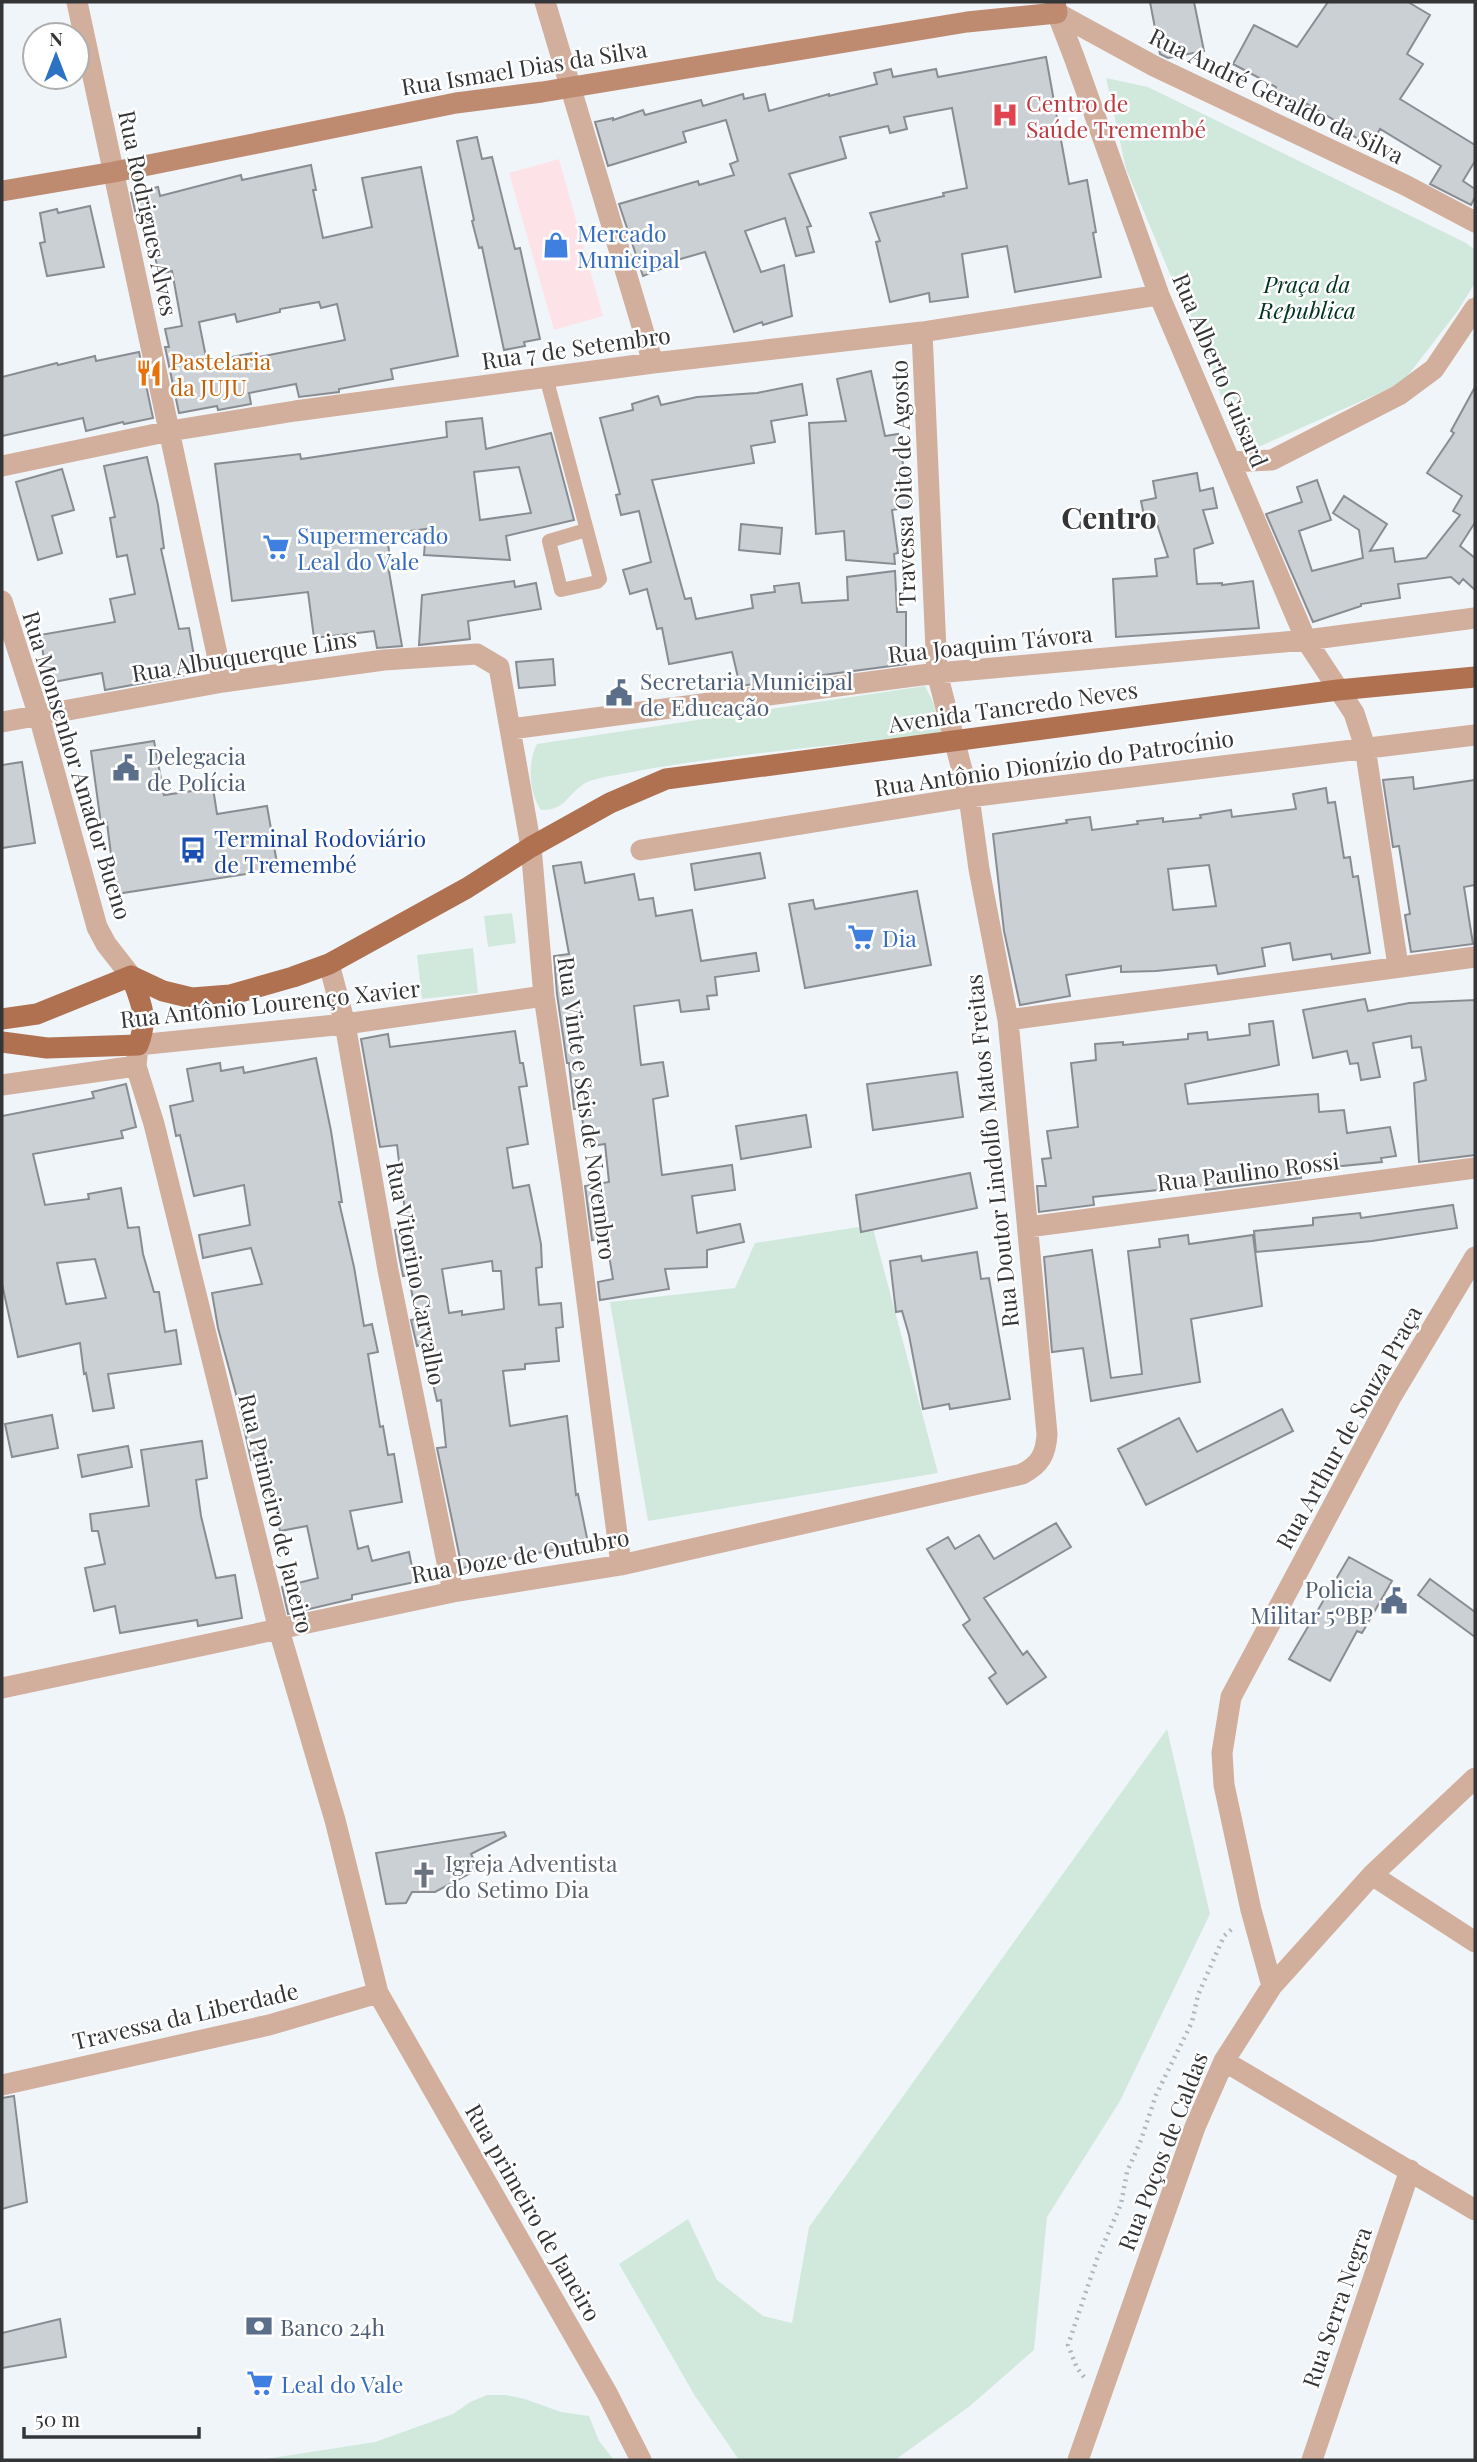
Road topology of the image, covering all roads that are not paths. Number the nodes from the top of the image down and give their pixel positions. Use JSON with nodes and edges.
{"nodes":[{"id":1,"x":77,"y":2,"type":"edge"},
{"id":2,"x":545,"y":2,"type":"edge"},
{"id":3,"x":1056,"y":8,"type":"edge"},
{"id":4,"x":571,"y":86,"type":"junction"},
{"id":5,"x":114,"y":172,"type":"junction"},
{"id":6,"x":2,"y":191,"type":"edge"},
{"id":7,"x":1474,"y":225,"type":"edge"},
{"id":8,"x":1160,"y":295,"type":"junction"},
{"id":9,"x":1475,"y":309,"type":"edge"},
{"id":10,"x":922,"y":332,"type":"junction"},
{"id":11,"x":653,"y":363,"type":"junction"},
{"id":12,"x":546,"y":377,"type":"junction"},
{"id":13,"x":170,"y":431,"type":"junction"},
{"id":14,"x":1272,"y":460,"type":"junction"},
{"id":15,"x":1230,"y":462,"type":"junction"},
{"id":16,"x":2,"y":466,"type":"edge"},
{"id":17,"x":1243,"y":492,"type":"junction"},
{"id":18,"x":586,"y":530,"type":"junction"},
{"id":19,"x":2,"y":601,"type":"edge"},
{"id":20,"x":1475,"y":618,"type":"edge"},
{"id":21,"x":1306,"y":640,"type":"junction"},
{"id":22,"x":493,"y":662,"type":"joint"},
{"id":23,"x":937,"y":673,"type":"junction"},
{"id":24,"x":1475,"y":677,"type":"edge"},
{"id":25,"x":223,"y":682,"type":"junction"},
{"id":26,"x":1338,"y":690,"type":"junction"},
{"id":27,"x":39,"y":716,"type":"junction"},
{"id":28,"x":2,"y":722,"type":"edge"},
{"id":29,"x":511,"y":729,"type":"junction"},
{"id":30,"x":1475,"y":735,"type":"edge"},
{"id":31,"x":953,"y":740,"type":"junction"},
{"id":32,"x":1365,"y":747,"type":"junction"},
{"id":33,"x":969,"y":797,"type":"junction"},
{"id":34,"x":531,"y":847,"type":"junction"},
{"id":35,"x":641,"y":850,"type":"dead end"},
{"id":36,"x":1475,"y":957,"type":"edge"},
{"id":37,"x":328,"y":964,"type":"junction"},
{"id":38,"x":1398,"y":966,"type":"junction"},
{"id":39,"x":131,"y":976,"type":"junction"},
{"id":40,"x":544,"y":996,"type":"junction"},
{"id":41,"x":2,"y":1019,"type":"edge"},
{"id":42,"x":1008,"y":1020,"type":"junction"},
{"id":43,"x":345,"y":1024,"type":"junction"},
{"id":44,"x":2,"y":1042,"type":"edge"},
{"id":45,"x":137,"y":1056,"type":"junction"},
{"id":46,"x":2,"y":1085,"type":"edge"},
{"id":47,"x":1475,"y":1168,"type":"edge"},
{"id":48,"x":1028,"y":1227,"type":"junction"},
{"id":49,"x":1475,"y":1256,"type":"edge"},
{"id":50,"x":1042,"y":1459,"type":"joint"},
{"id":51,"x":621,"y":1565,"type":"junction"},
{"id":52,"x":453,"y":1592,"type":"junction"},
{"id":53,"x":279,"y":1630,"type":"junction"},
{"id":54,"x":2,"y":1688,"type":"edge"},
{"id":55,"x":1475,"y":1778,"type":"edge"},
{"id":56,"x":1372,"y":1875,"type":"junction"},
{"id":57,"x":1475,"y":1942,"type":"edge"},
{"id":58,"x":1272,"y":1986,"type":"junction"},
{"id":59,"x":378,"y":1993,"type":"junction"},
{"id":60,"x":1224,"y":2061,"type":"junction"},
{"id":61,"x":2,"y":2085,"type":"edge"},
{"id":62,"x":1410,"y":2170,"type":"junction"},
{"id":63,"x":1475,"y":2210,"type":"edge"},
{"id":64,"x":640,"y":2460,"type":"edge"},
{"id":65,"x":1078,"y":2460,"type":"edge"},
{"id":66,"x":1311,"y":2460,"type":"edge"}],
"edges":[{"from":1,"to":5,"type":"street","name":"Rua Rodrigues Alves"},
{"from":2,"to":4,"type":"street"},
{"from":3,"to":4,"type":"street","name":"Rua Ismael Dias da Silva"},
{"from":3,"to":7,"type":"street","name":"Rua André Geraldo da Silva"},
{"from":3,"to":8,"type":"street","name":"Rua Alberto Guisard"},
{"from":4,"to":5,"type":"street","name":"Rua Ismael Dias da Silva"},
{"from":4,"to":11,"type":"street"},
{"from":5,"to":6,"type":"street","name":"Rua Ismael Dias da Silva"},
{"from":5,"to":13,"type":"street","name":"Rua Rodrigues Alves"},
{"from":8,"to":10,"type":"street","name":"Rua 7 de Setembro"},
{"from":8,"to":15,"type":"street","name":"Rua Alberto Guisard"},
{"from":9,"to":14,"type":"street"},
{"from":10,"to":11,"type":"street","name":"Rua 7 de Setembro"},
{"from":10,"to":23,"type":"street","name":"Travessa Oito de Agosto"},
{"from":11,"to":12,"type":"street","name":"Rua 7 de Setembro"},
{"from":12,"to":13,"type":"street","name":"Rua 7 de Setembro"},
{"from":12,"to":18,"type":"lane"},
{"from":13,"to":16,"type":"street","name":"Rua 7 de Setembro"},
{"from":13,"to":25,"type":"street","name":"Rua Rodrigues Alves"},
{"from":14,"to":15,"type":"street"},
{"from":14,"to":17,"type":"street"},
{"from":15,"to":17,"type":"street","name":"Rua Alberto Guisard"},
{"from":17,"to":21,"type":"street","name":"Rua Alberto Guisard"},
{"from":18,"to":18,"type":"lane"},
{"from":19,"to":27,"type":"street","name":"Rua Monsenhor Amador Bueno"},
{"from":20,"to":21,"type":"street","name":"Rua Joaquim Távora"},
{"from":21,"to":23,"type":"street","name":"Rua Joaquim Távora"},
{"from":21,"to":26,"type":"street","name":"Rua Alberto Guisard"},
{"from":22,"to":25,"type":"street","name":"Rua Albuquerque Lins"},
{"from":22,"to":29,"type":"street","name":"Rua Vinte e Seis de Novembro"},
{"from":23,"to":29,"type":"street","name":"Rua Joaquim Távora"},
{"from":23,"to":31,"type":"street","name":"Travessa Oito de Agosto"},
{"from":24,"to":26,"type":"main road","name":"Avenida Tancredo Neves"},
{"from":25,"to":27,"type":"street","name":"Rua Albuquerque Lins"},
{"from":26,"to":31,"type":"main road","name":"Avenida Tancredo Neves"},
{"from":26,"to":32,"type":"street","name":"Rua Alberto Guisard"},
{"from":27,"to":28,"type":"street","name":"Rua Albuquerque Lins"},
{"from":27,"to":39,"type":"street","name":"Rua Monsenhor Amador Bueno"},
{"from":29,"to":34,"type":"street","name":"Rua Vinte e Seis de Novembro"},
{"from":30,"to":32,"type":"street","name":"Rua Antônio Dionízio do Patrocínio"},
{"from":31,"to":33,"type":"street","name":"Rua Doutor Lindolfo Matos Freitas"},
{"from":31,"to":34,"type":"main road","name":"Avenida Tancredo Neves"},
{"from":32,"to":33,"type":"street","name":"Rua Antônio Dionízio do Patrocínio"},
{"from":32,"to":38,"type":"street","name":"Rua Alberto Guisard"},
{"from":33,"to":35,"type":"street","name":"Rua Antônio Dionízio do Patrocínio"},
{"from":33,"to":42,"type":"street","name":"Rua Doutor Lindolfo Matos Freitas"},
{"from":34,"to":37,"type":"main road","name":"Rua Antônio Lourenço Xavier"},
{"from":34,"to":40,"type":"street","name":"Rua Vinte e Seis de Novembro"},
{"from":36,"to":38,"type":"street"},
{"from":37,"to":39,"type":"main road","name":"Rua Antônio Lourenço Xavier"},
{"from":37,"to":43,"type":"street","name":"Rua Vitorino Carvalho"},
{"from":38,"to":42,"type":"street"},
{"from":39,"to":41,"type":"main road","name":"Rua Antônio Lourenço Xavier"},
{"from":39,"to":45,"type":"main road"},
{"from":40,"to":43,"type":"street","name":"Rua Antônio Lourenço Xavier"},
{"from":40,"to":51,"type":"street","name":"Rua Vinte e Seis de Novembro"},
{"from":42,"to":48,"type":"street","name":"Rua Doutor Lindolfo Matos Freitas"},
{"from":43,"to":45,"type":"street","name":"Rua Antônio Lourenço Xavier"},
{"from":43,"to":52,"type":"street","name":"Rua Vitorino Carvalho"},
{"from":44,"to":45,"type":"main road","name":"Rua Antônio Lourenço Xavier"},
{"from":45,"to":46,"type":"street"},
{"from":45,"to":53,"type":"street","name":"Rua Primeiro de Janeiro"},
{"from":47,"to":48,"type":"street","name":"Rua Paulino Rossi"},
{"from":48,"to":50,"type":"street","name":"Rua Doutor Lindolfo Matos Freitas"},
{"from":49,"to":58,"type":"street","name":"Rua Arthur de Souza Praça"},
{"from":50,"to":51,"type":"street","name":"Rua Doze de Outubro"},
{"from":51,"to":52,"type":"street","name":"Rua Doze de Outubro"},
{"from":52,"to":53,"type":"street","name":"Rua Doze de Outubro"},
{"from":53,"to":54,"type":"street","name":"Rua Doze de Outubro"},
{"from":53,"to":59,"type":"street","name":"Rua Primeiro de Janeiro"},
{"from":55,"to":56,"type":"street","name":"Rua Poços de Caldas"},
{"from":56,"to":57,"type":"street"},
{"from":56,"to":58,"type":"street","name":"Rua Poços de Caldas"},
{"from":58,"to":60,"type":"street","name":"Rua Poços de Caldas"},
{"from":59,"to":61,"type":"street","name":"Travessa da Liberdade"},
{"from":59,"to":64,"type":"street","name":"Rua primeiro de Janeiro"},
{"from":60,"to":62,"type":"street"},
{"from":60,"to":65,"type":"street","name":"Rua Poços de Caldas"},
{"from":62,"to":63,"type":"street"},
{"from":62,"to":66,"type":"street","name":"Rua Serra Negra"}]}
